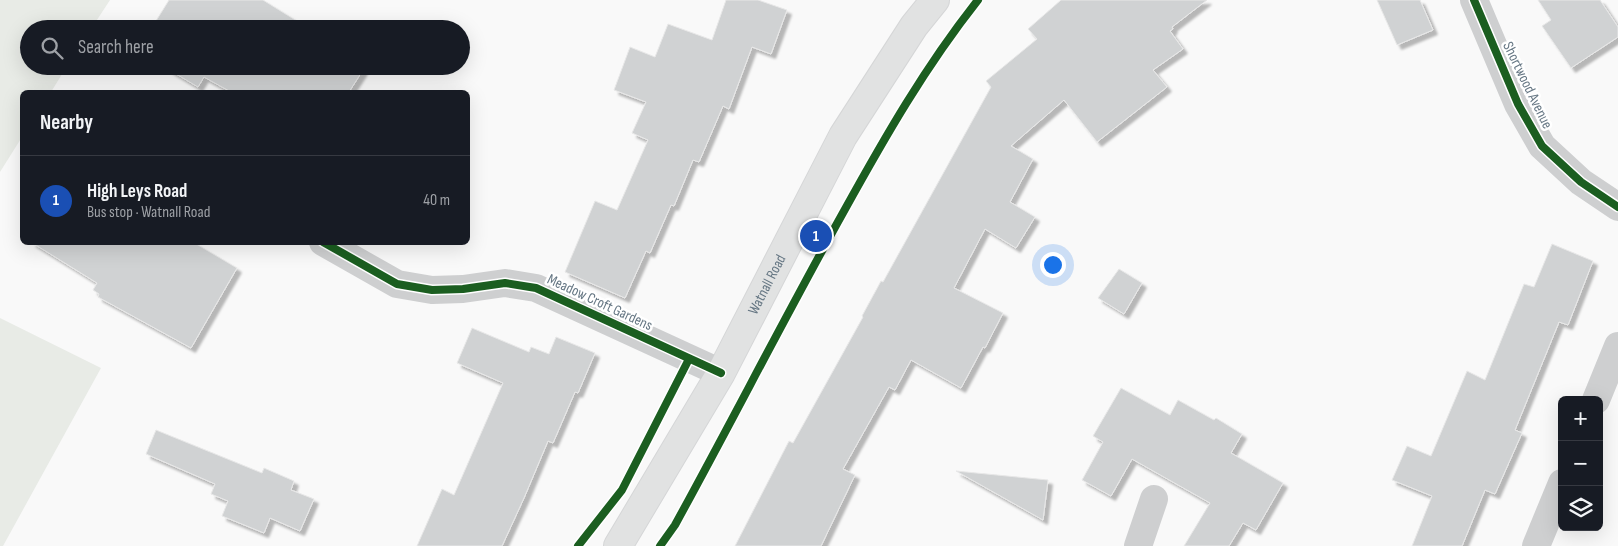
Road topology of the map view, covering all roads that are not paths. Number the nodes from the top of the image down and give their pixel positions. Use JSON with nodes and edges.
{"nodes":[{"id":1,"x":935,"y":0,"type":"edge"},
{"id":2,"x":1474,"y":0,"type":"edge"},
{"id":3,"x":1618,"y":207,"type":"edge"},
{"id":4,"x":328,"y":245,"type":"edge"},
{"id":5,"x":1618,"y":346,"type":"edge"},
{"id":6,"x":721,"y":373,"type":"junction"},
{"id":7,"x":1598,"y":396,"type":"edge"},
{"id":8,"x":1561,"y":486,"type":"edge"},
{"id":9,"x":1154,"y":499,"type":"dead end"},
{"id":10,"x":1544,"y":543,"type":"edge"},
{"id":11,"x":621,"y":545,"type":"edge"},
{"id":12,"x":1138,"y":546,"type":"edge"}],
"edges":[{"from":1,"to":6,"type":"main road","name":"Watnall Road"},
{"from":2,"to":3,"type":"street","name":"Shortwood Avenue"},
{"from":4,"to":6,"type":"street","name":"Meadow Croft Gardens"},
{"from":5,"to":7,"type":"street"},
{"from":6,"to":11,"type":"main road","name":"Watnall Road"},
{"from":8,"to":10,"type":"street"},
{"from":9,"to":12,"type":"street"}]}
